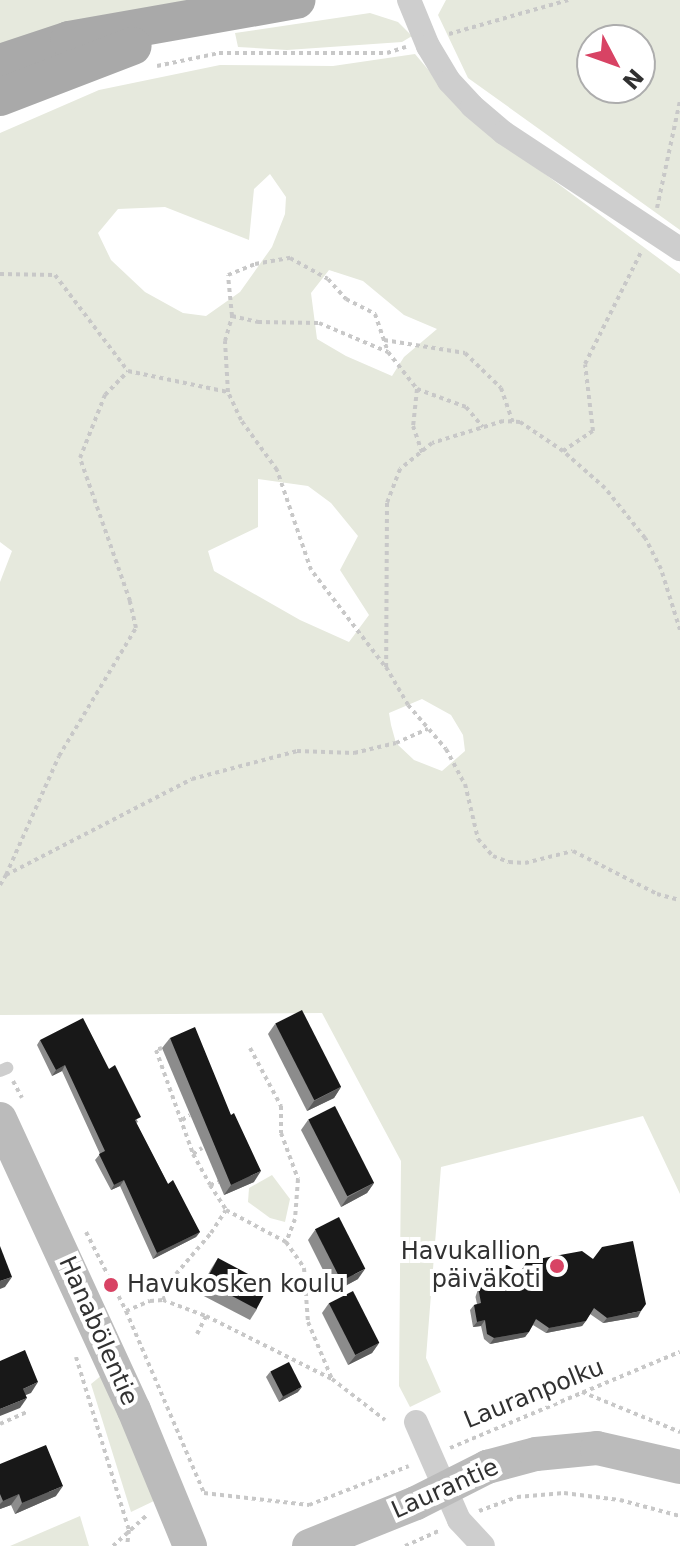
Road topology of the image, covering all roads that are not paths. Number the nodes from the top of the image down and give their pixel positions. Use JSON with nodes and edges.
{"nodes":[{"id":1,"x":297,"y":0,"type":"edge"},
{"id":2,"x":409,"y":0,"type":"edge"},
{"id":3,"x":207,"y":18,"type":"junction"},
{"id":4,"x":0,"y":63,"type":"edge"},
{"id":5,"x":0,"y":97,"type":"edge"},
{"id":6,"x":680,"y":249,"type":"edge"},
{"id":7,"x":13,"y":1114,"type":"edge"},
{"id":8,"x":416,"y":1422,"type":"dead end"},
{"id":9,"x":680,"y":1467,"type":"edge"},
{"id":10,"x":452,"y":1505,"type":"junction"},
{"id":11,"x":190,"y":1546,"type":"edge"},
{"id":12,"x":309,"y":1546,"type":"edge"},
{"id":13,"x":483,"y":1546,"type":"edge"}],
"edges":[{"from":1,"to":3,"type":"main road"},
{"from":2,"to":6,"type":"street"},
{"from":3,"to":4,"type":"main road"},
{"from":3,"to":5,"type":"main road"},
{"from":7,"to":11,"type":"main road","name":"Hanabölentie"},
{"from":8,"to":10,"type":"street"},
{"from":9,"to":10,"type":"main road","name":"Laurantie"},
{"from":10,"to":12,"type":"main road","name":"Laurantie"},
{"from":10,"to":13,"type":"street"}]}
